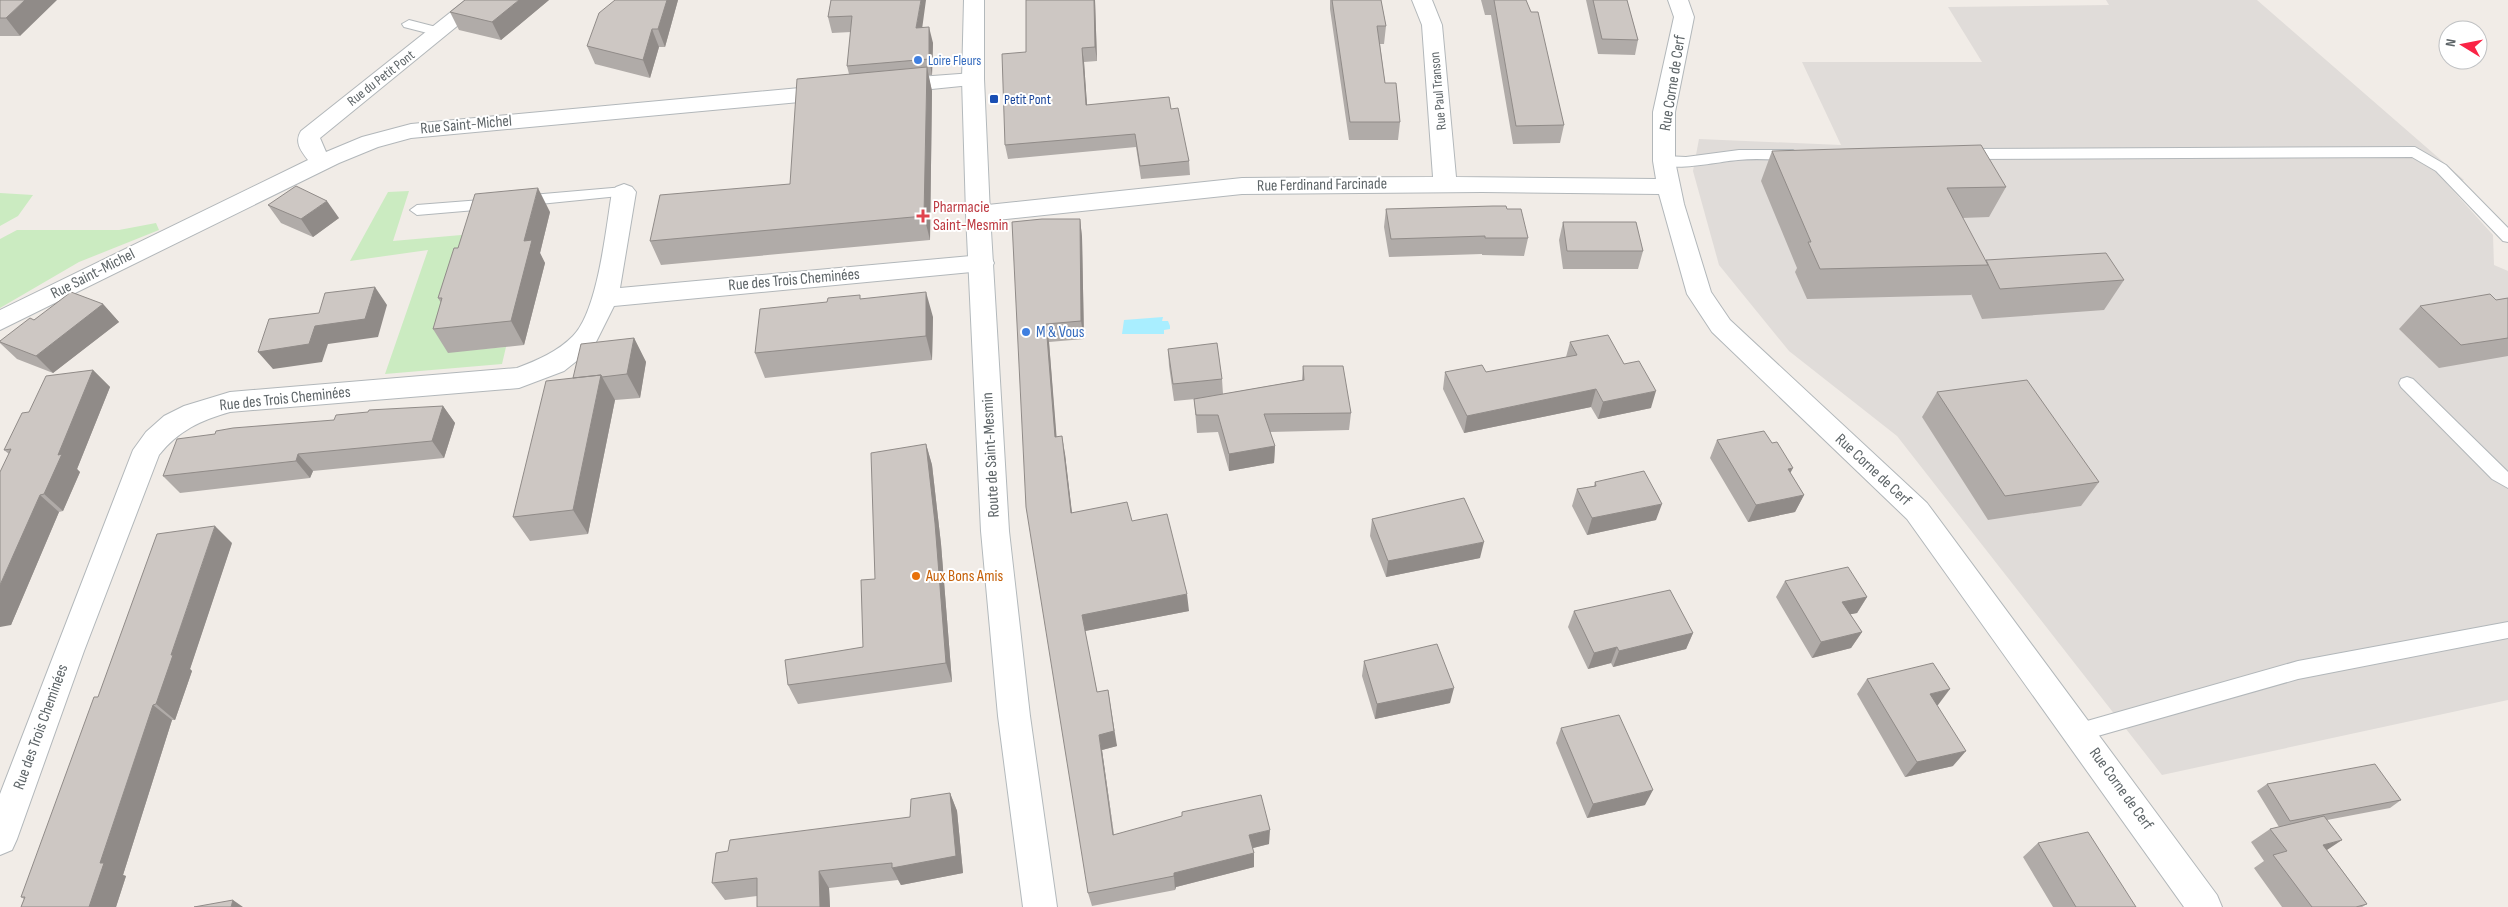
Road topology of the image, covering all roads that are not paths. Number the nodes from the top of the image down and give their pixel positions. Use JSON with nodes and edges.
{"nodes":[{"id":1,"x":479,"y":0,"type":"edge"},
{"id":2,"x":974,"y":0,"type":"edge"},
{"id":3,"x":1422,"y":0,"type":"edge"},
{"id":4,"x":1678,"y":0,"type":"edge"},
{"id":5,"x":409,"y":24,"type":"dead end"},
{"id":6,"x":439,"y":32,"type":"junction"},
{"id":7,"x":973,"y":79,"type":"junction"},
{"id":8,"x":1947,"y":154,"type":"edge"},
{"id":9,"x":1808,"y":155,"type":"edge"},
{"id":10,"x":324,"y":162,"type":"junction"},
{"id":11,"x":1666,"y":174,"type":"junction"},
{"id":12,"x":1445,"y":184,"type":"junction"},
{"id":13,"x":624,"y":192,"type":"joint"},
{"id":14,"x":417,"y":210,"type":"dead end"},
{"id":15,"x":978,"y":214,"type":"junction"},
{"id":16,"x":2508,"y":237,"type":"edge"},
{"id":17,"x":982,"y":263,"type":"junction"},
{"id":18,"x":606,"y":298,"type":"junction"},
{"id":19,"x":0,"y":321,"type":"edge"},
{"id":20,"x":2407,"y":383,"type":"dead end"},
{"id":21,"x":2508,"y":481,"type":"edge"},
{"id":22,"x":2508,"y":630,"type":"edge"},
{"id":23,"x":2080,"y":732,"type":"junction"},
{"id":24,"x":0,"y":839,"type":"edge"},
{"id":25,"x":1040,"y":907,"type":"edge"},
{"id":26,"x":2205,"y":907,"type":"edge"}],
"edges":[{"from":1,"to":6,"type":"street","name":"Rue du Petit Pont"},
{"from":2,"to":7,"type":"street","name":"Route de Saint-Mesmin"},
{"from":3,"to":12,"type":"street","name":"Rue Paul Transon"},
{"from":4,"to":11,"type":"street","name":"Rue Corne de Cerf"},
{"from":5,"to":6,"type":"lane"},
{"from":6,"to":10,"type":"street","name":"Rue du Petit Pont"},
{"from":7,"to":10,"type":"street","name":"Rue Saint-Michel"},
{"from":7,"to":15,"type":"street","name":"Route de Saint-Mesmin"},
{"from":8,"to":16,"type":"lane"},
{"from":9,"to":11,"type":"lane"},
{"from":10,"to":19,"type":"street","name":"Rue Saint-Michel"},
{"from":11,"to":12,"type":"street","name":"Rue Ferdinand Farcinade"},
{"from":11,"to":23,"type":"street","name":"Rue Corne de Cerf"},
{"from":12,"to":15,"type":"street","name":"Rue Ferdinand Farcinade"},
{"from":13,"to":14,"type":"lane"},
{"from":13,"to":18,"type":"street","name":"Rue des Trois Cheminées"},
{"from":15,"to":17,"type":"street","name":"Route de Saint-Mesmin"},
{"from":17,"to":18,"type":"street","name":"Rue des Trois Cheminées"},
{"from":17,"to":25,"type":"street","name":"Route de Saint-Mesmin"},
{"from":18,"to":24,"type":"street","name":"Rue des Trois Cheminées"},
{"from":20,"to":21,"type":"lane"},
{"from":22,"to":23,"type":"lane"},
{"from":23,"to":26,"type":"street","name":"Rue Corne de Cerf"}]}
